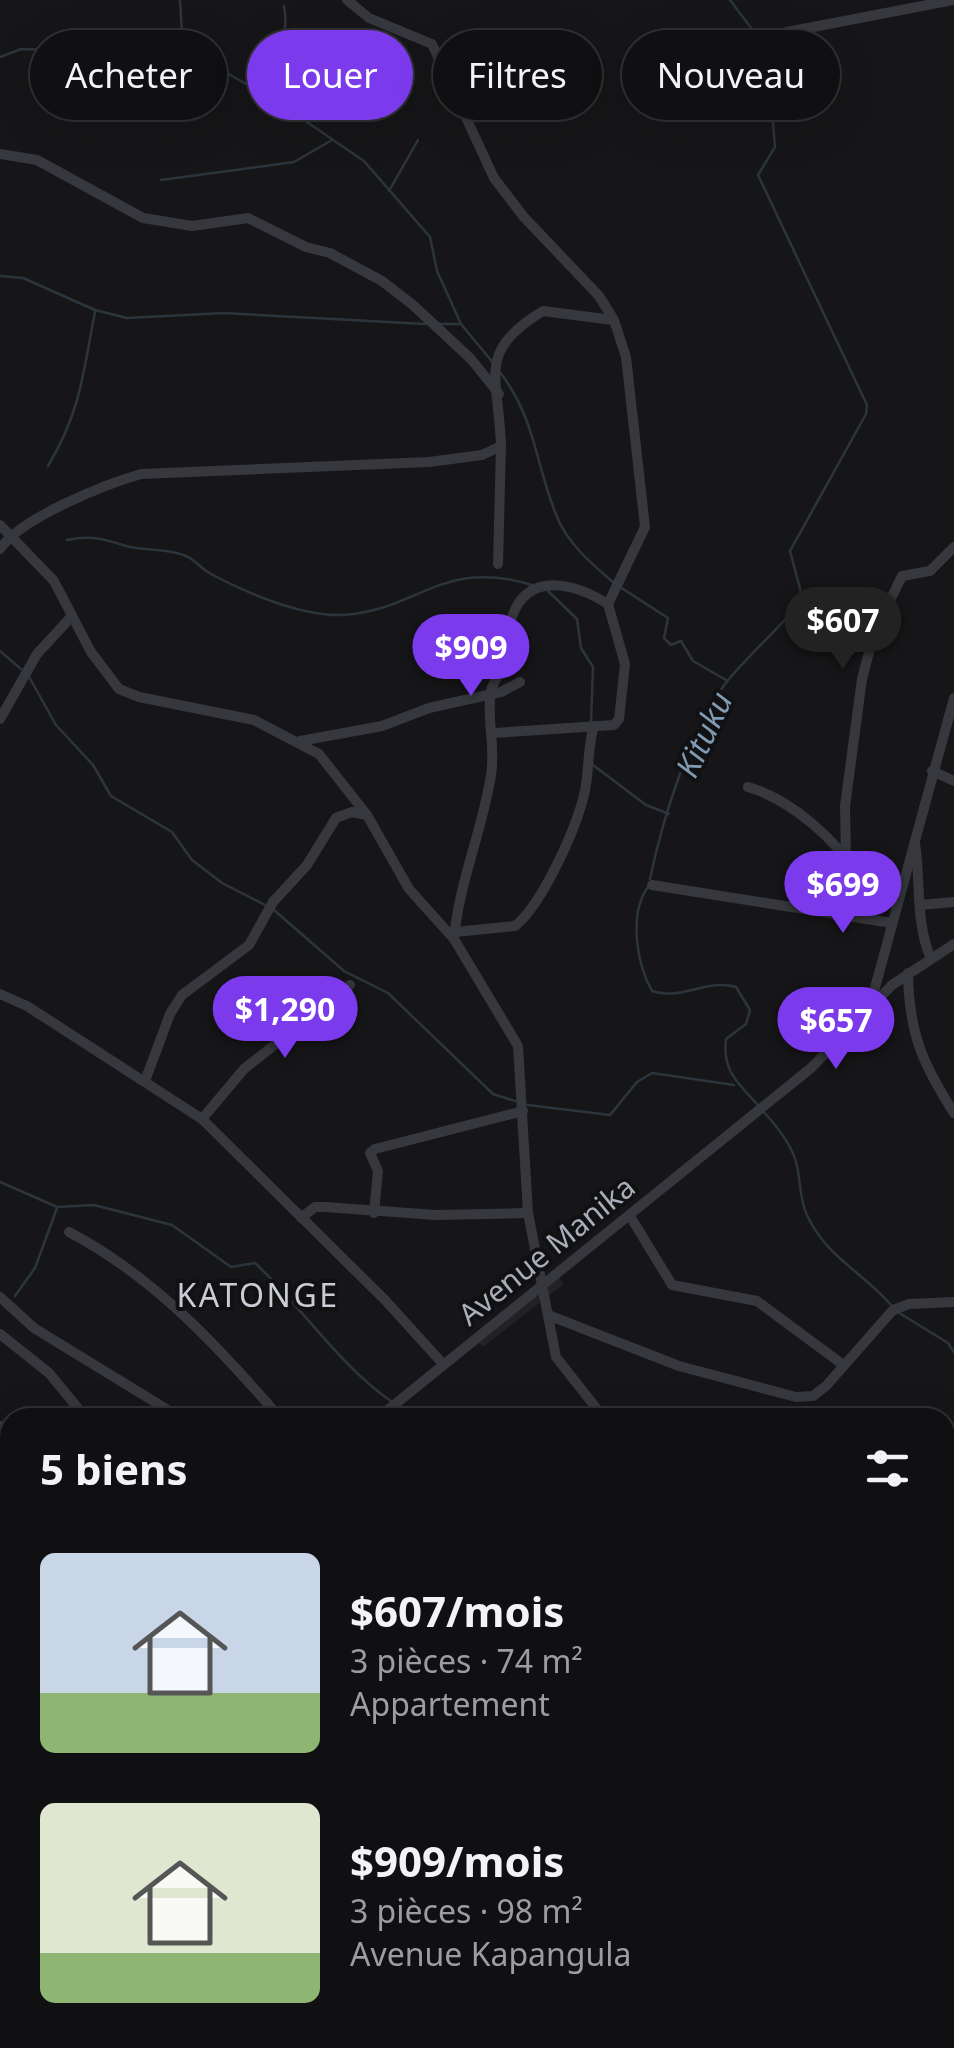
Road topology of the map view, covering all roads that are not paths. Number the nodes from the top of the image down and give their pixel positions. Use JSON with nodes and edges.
{"nodes":[{"id":1,"x":347,"y":0,"type":"edge"},
{"id":2,"x":953,"y":0,"type":"edge"},
{"id":3,"x":798,"y":30,"type":"edge"},
{"id":4,"x":0,"y":154,"type":"edge"},
{"id":5,"x":614,"y":320,"type":"junction"},
{"id":6,"x":499,"y":394,"type":"junction"},
{"id":7,"x":500,"y":446,"type":"junction"},
{"id":8,"x":0,"y":525,"type":"edge"},
{"id":9,"x":10,"y":534,"type":"junction"},
{"id":10,"x":954,"y":548,"type":"edge"},
{"id":11,"x":0,"y":549,"type":"edge"},
{"id":12,"x":498,"y":564,"type":"dead end"},
{"id":13,"x":608,"y":604,"type":"junction"},
{"id":14,"x":72,"y":616,"type":"junction"},
{"id":15,"x":520,"y":682,"type":"dead end"},
{"id":16,"x":491,"y":694,"type":"junction"},
{"id":17,"x":954,"y":698,"type":"edge"},
{"id":18,"x":0,"y":718,"type":"edge"},
{"id":19,"x":593,"y":729,"type":"junction"},
{"id":20,"x":494,"y":733,"type":"junction"},
{"id":21,"x":300,"y":741,"type":"junction"},
{"id":22,"x":932,"y":771,"type":"junction"},
{"id":23,"x":954,"y":781,"type":"edge"},
{"id":24,"x":748,"y":787,"type":"dead end"},
{"id":25,"x":367,"y":814,"type":"junction"},
{"id":26,"x":914,"y":836,"type":"junction"},
{"id":27,"x":846,"y":856,"type":"junction"},
{"id":28,"x":902,"y":885,"type":"junction"},
{"id":29,"x":652,"y":886,"type":"dead end"},
{"id":30,"x":954,"y":902,"type":"edge"},
{"id":31,"x":920,"y":904,"type":"junction"},
{"id":32,"x":892,"y":923,"type":"junction"},
{"id":33,"x":455,"y":936,"type":"junction"},
{"id":34,"x":954,"y":944,"type":"edge"},
{"id":35,"x":954,"y":952,"type":"edge"},
{"id":36,"x":931,"y":958,"type":"junction"},
{"id":37,"x":908,"y":972,"type":"junction"},
{"id":38,"x":350,"y":985,"type":"dead end"},
{"id":39,"x":0,"y":994,"type":"edge"},
{"id":40,"x":870,"y":1006,"type":"junction"},
{"id":41,"x":145,"y":1081,"type":"junction"},
{"id":42,"x":523,"y":1111,"type":"junction"},
{"id":43,"x":954,"y":1113,"type":"edge"},
{"id":44,"x":202,"y":1119,"type":"junction"},
{"id":45,"x":374,"y":1213,"type":"junction"},
{"id":46,"x":528,"y":1214,"type":"junction"},
{"id":47,"x":630,"y":1216,"type":"junction"},
{"id":48,"x":301,"y":1218,"type":"junction"},
{"id":49,"x":69,"y":1232,"type":"dead end"},
{"id":50,"x":543,"y":1286,"type":"junction"},
{"id":51,"x":0,"y":1297,"type":"edge"},
{"id":52,"x":954,"y":1302,"type":"edge"},
{"id":53,"x":548,"y":1315,"type":"junction"},
{"id":54,"x":0,"y":1334,"type":"edge"},
{"id":55,"x":444,"y":1364,"type":"junction"},
{"id":56,"x":842,"y":1364,"type":"junction"},
{"id":57,"x":78,"y":1408,"type":"edge"},
{"id":58,"x":165,"y":1408,"type":"edge"},
{"id":59,"x":271,"y":1408,"type":"edge"},
{"id":60,"x":390,"y":1408,"type":"edge"},
{"id":61,"x":596,"y":1408,"type":"edge"}],
"edges":[{"from":1,"to":5,"type":"street"},
{"from":2,"to":3,"type":"street"},
{"from":4,"to":6,"type":"street"},
{"from":5,"to":6,"type":"street"},
{"from":5,"to":13,"type":"street"},
{"from":6,"to":7,"type":"street"},
{"from":7,"to":9,"type":"street"},
{"from":7,"to":12,"type":"street"},
{"from":8,"to":9,"type":"street"},
{"from":9,"to":11,"type":"street"},
{"from":9,"to":14,"type":"street"},
{"from":10,"to":27,"type":"street"},
{"from":13,"to":16,"type":"street"},
{"from":13,"to":19,"type":"street"},
{"from":14,"to":18,"type":"street"},
{"from":14,"to":21,"type":"street"},
{"from":15,"to":16,"type":"street"},
{"from":16,"to":20,"type":"street"},
{"from":16,"to":21,"type":"street"},
{"from":17,"to":22,"type":"street"},
{"from":19,"to":20,"type":"street"},
{"from":19,"to":33,"type":"street"},
{"from":20,"to":33,"type":"street"},
{"from":21,"to":25,"type":"street"},
{"from":22,"to":23,"type":"street"},
{"from":22,"to":26,"type":"street"},
{"from":24,"to":27,"type":"street"},
{"from":25,"to":33,"type":"street"},
{"from":25,"to":41,"type":"street"},
{"from":26,"to":28,"type":"street"},
{"from":26,"to":31,"type":"street"},
{"from":27,"to":28,"type":"street"},
{"from":28,"to":32,"type":"street"},
{"from":29,"to":32,"type":"street"},
{"from":30,"to":31,"type":"street"},
{"from":31,"to":36,"type":"street"},
{"from":32,"to":40,"type":"street"},
{"from":33,"to":42,"type":"street"},
{"from":34,"to":36,"type":"street","name":"Avenue Manika"},
{"from":35,"to":36,"type":"street"},
{"from":36,"to":37,"type":"street","name":"Avenue Manika"},
{"from":37,"to":40,"type":"street","name":"Avenue Manika"},
{"from":37,"to":43,"type":"street"},
{"from":38,"to":44,"type":"street"},
{"from":39,"to":41,"type":"street"},
{"from":40,"to":47,"type":"street","name":"Avenue Manika"},
{"from":41,"to":44,"type":"street"},
{"from":42,"to":45,"type":"street"},
{"from":42,"to":46,"type":"street"},
{"from":44,"to":48,"type":"street"},
{"from":45,"to":46,"type":"street"},
{"from":45,"to":48,"type":"street"},
{"from":46,"to":50,"type":"street"},
{"from":47,"to":50,"type":"street","name":"Avenue Manika"},
{"from":47,"to":56,"type":"street"},
{"from":48,"to":55,"type":"street"},
{"from":49,"to":59,"type":"street"},
{"from":50,"to":53,"type":"street"},
{"from":50,"to":55,"type":"street","name":"Avenue Manika"},
{"from":51,"to":58,"type":"street"},
{"from":52,"to":56,"type":"street"},
{"from":53,"to":56,"type":"street"},
{"from":53,"to":61,"type":"street"},
{"from":54,"to":57,"type":"street"},
{"from":55,"to":60,"type":"street","name":"Avenue Manika"}]}
